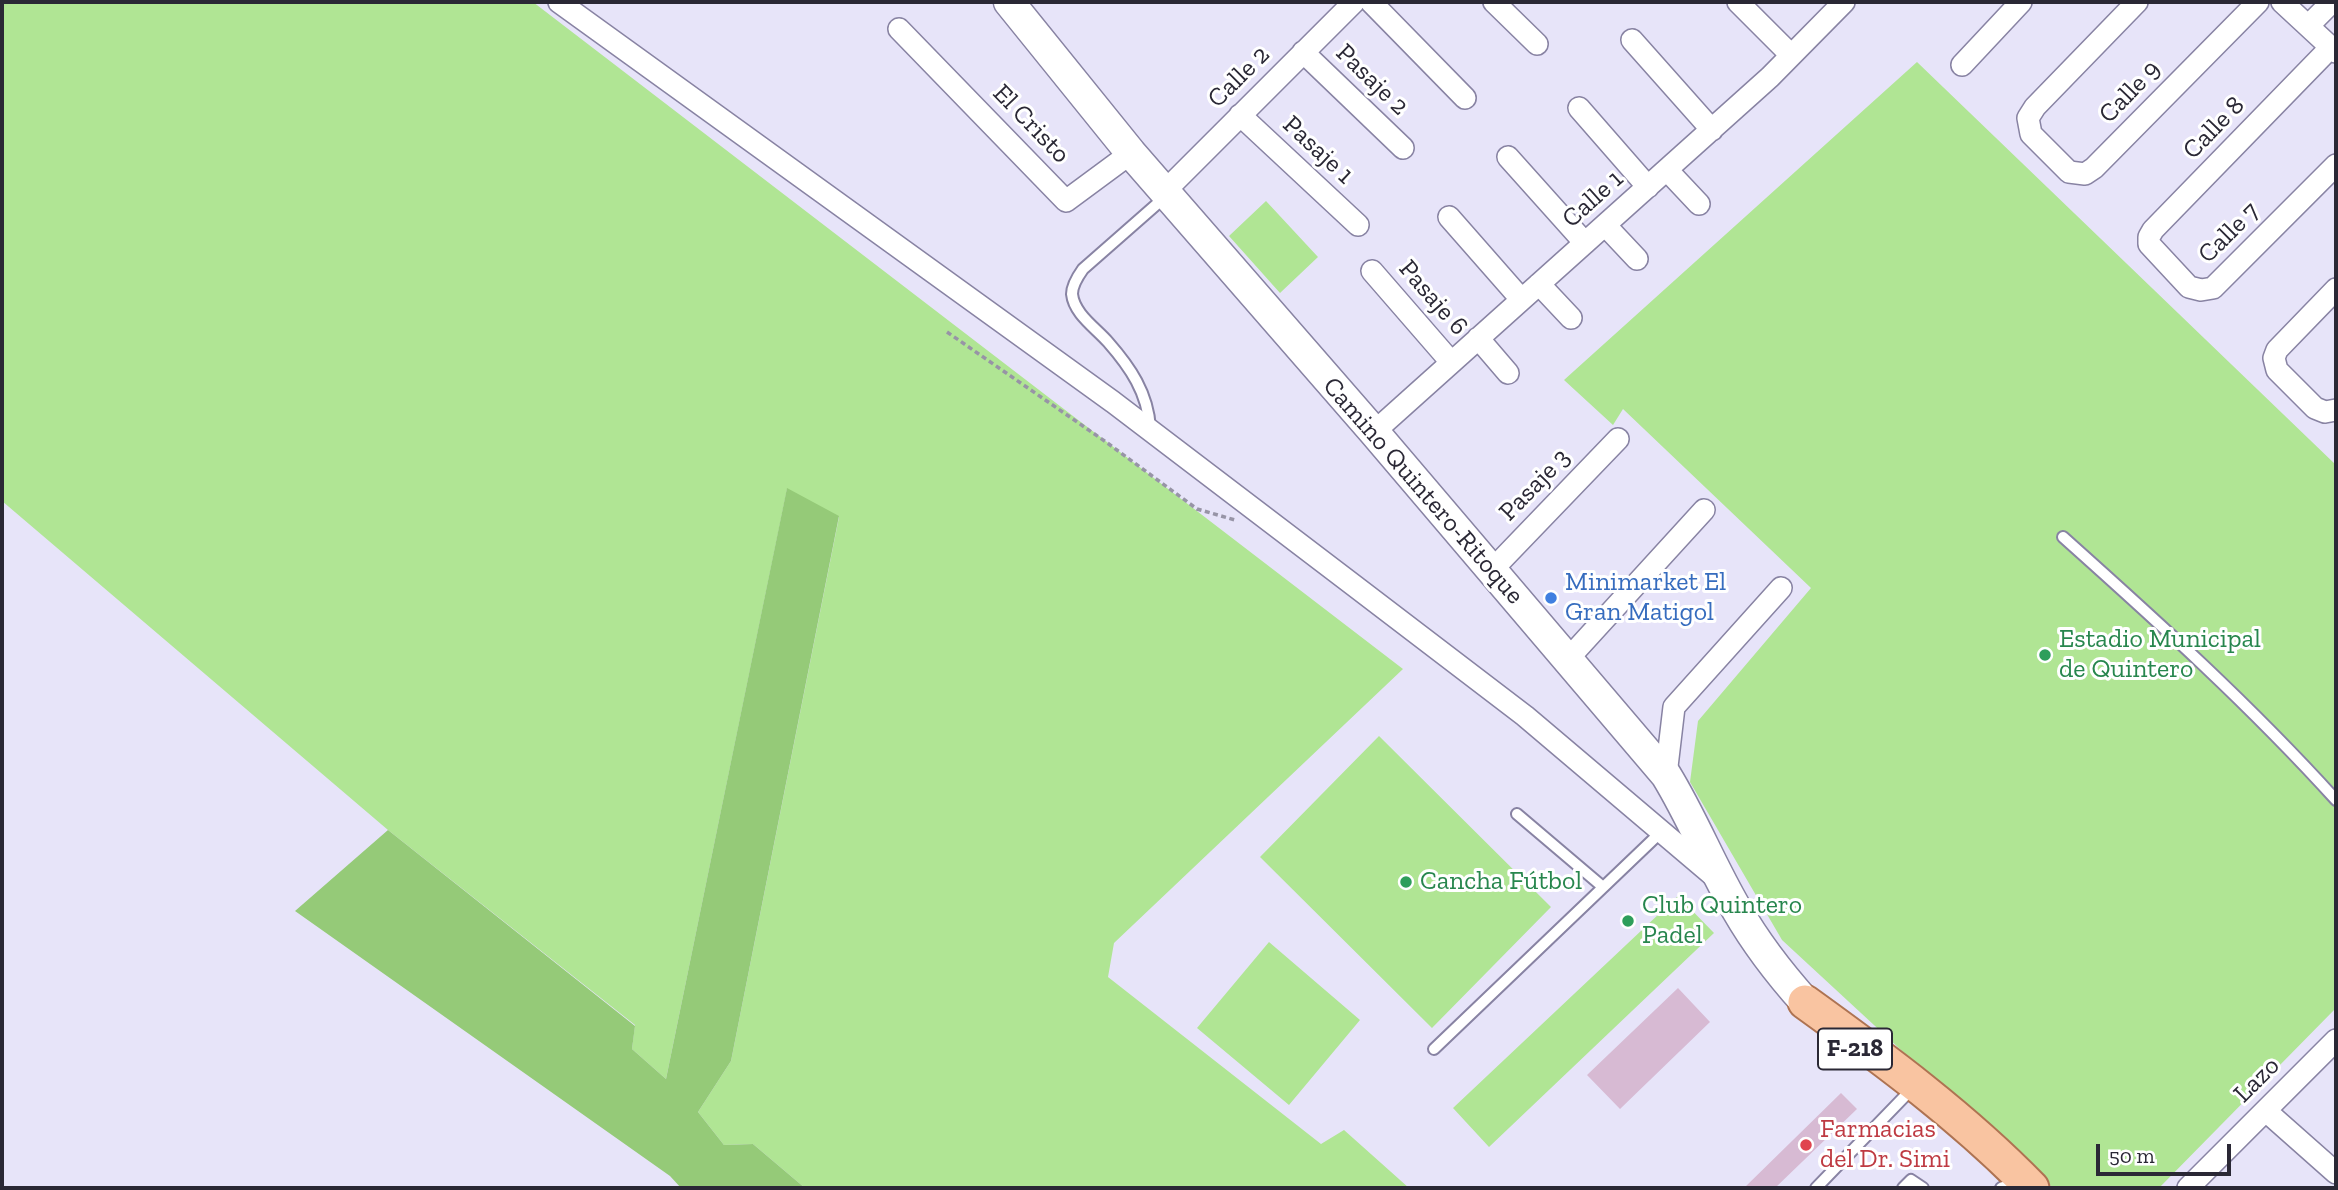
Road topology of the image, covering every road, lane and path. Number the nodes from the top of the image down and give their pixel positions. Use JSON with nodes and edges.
{"nodes":[{"id":1,"x":559,"y":2,"type":"edge"},
{"id":2,"x":1009,"y":2,"type":"edge"},
{"id":3,"x":1354,"y":2,"type":"edge"},
{"id":4,"x":1371,"y":2,"type":"edge"},
{"id":5,"x":1494,"y":2,"type":"edge"},
{"id":6,"x":1738,"y":2,"type":"edge"},
{"id":7,"x":1844,"y":2,"type":"edge"},
{"id":8,"x":2021,"y":2,"type":"edge"},
{"id":9,"x":2137,"y":2,"type":"edge"},
{"id":10,"x":2258,"y":2,"type":"edge"},
{"id":11,"x":2282,"y":2,"type":"edge"},
{"id":12,"x":2333,"y":2,"type":"edge"},
{"id":13,"x":2308,"y":26,"type":"junction"},
{"id":14,"x":899,"y":29,"type":"dead end"},
{"id":15,"x":1632,"y":40,"type":"dead end"},
{"id":16,"x":1537,"y":44,"type":"dead end"},
{"id":17,"x":2334,"y":49,"type":"edge"},
{"id":18,"x":1303,"y":52,"type":"junction"},
{"id":19,"x":1791,"y":55,"type":"junction"},
{"id":20,"x":1962,"y":65,"type":"dead end"},
{"id":21,"x":1465,"y":98,"type":"dead end"},
{"id":22,"x":1579,"y":108,"type":"dead end"},
{"id":23,"x":1241,"y":115,"type":"junction"},
{"id":24,"x":1712,"y":130,"type":"junction"},
{"id":25,"x":1403,"y":148,"type":"dead end"},
{"id":26,"x":1131,"y":153,"type":"junction"},
{"id":27,"x":1508,"y":157,"type":"dead end"},
{"id":28,"x":2336,"y":165,"type":"edge"},
{"id":29,"x":1667,"y":170,"type":"junction"},
{"id":30,"x":1648,"y":187,"type":"junction"},
{"id":31,"x":1166,"y":193,"type":"junction"},
{"id":32,"x":1699,"y":204,"type":"dead end"},
{"id":33,"x":1450,"y":217,"type":"dead end"},
{"id":34,"x":1358,"y":225,"type":"dead end"},
{"id":35,"x":1605,"y":225,"type":"junction"},
{"id":36,"x":1585,"y":243,"type":"junction"},
{"id":37,"x":2154,"y":251,"type":"joint"},
{"id":38,"x":1637,"y":259,"type":"dead end"},
{"id":39,"x":1372,"y":271,"type":"dead end"},
{"id":40,"x":1539,"y":284,"type":"junction"},
{"id":41,"x":2336,"y":289,"type":"edge"},
{"id":42,"x":1521,"y":299,"type":"junction"},
{"id":43,"x":1571,"y":318,"type":"dead end"},
{"id":44,"x":947,"y":332,"type":"dead end"},
{"id":45,"x":1478,"y":338,"type":"junction"},
{"id":46,"x":1451,"y":362,"type":"junction"},
{"id":47,"x":1508,"y":373,"type":"dead end"},
{"id":48,"x":2336,"y":410,"type":"edge"},
{"id":49,"x":1150,"y":430,"type":"junction"},
{"id":50,"x":1374,"y":432,"type":"junction"},
{"id":51,"x":1618,"y":439,"type":"dead end"},
{"id":52,"x":1704,"y":510,"type":"dead end"},
{"id":53,"x":1240,"y":522,"type":"dead end"},
{"id":54,"x":2063,"y":537,"type":"dead end"},
{"id":55,"x":1492,"y":570,"type":"junction"},
{"id":56,"x":1781,"y":588,"type":"dead end"},
{"id":57,"x":1568,"y":659,"type":"junction"},
{"id":58,"x":1666,"y":775,"type":"junction"},
{"id":59,"x":2336,"y":800,"type":"edge"},
{"id":60,"x":1517,"y":814,"type":"dead end"},
{"id":61,"x":1661,"y":832,"type":"junction"},
{"id":62,"x":1723,"y":884,"type":"junction"},
{"id":63,"x":1603,"y":887,"type":"junction"},
{"id":64,"x":1805,"y":1002,"type":"junction"},
{"id":65,"x":2336,"y":1040,"type":"edge"},
{"id":66,"x":1434,"y":1049,"type":"dead end"},
{"id":67,"x":1905,"y":1096,"type":"junction"},
{"id":68,"x":2266,"y":1111,"type":"junction"},
{"id":69,"x":2336,"y":1173,"type":"edge"},
{"id":70,"x":1816,"y":1188,"type":"edge"},
{"id":71,"x":1903,"y":1188,"type":"edge"},
{"id":72,"x":1923,"y":1188,"type":"edge"},
{"id":73,"x":2014,"y":1188,"type":"edge"},
{"id":74,"x":2188,"y":1188,"type":"edge"}],
"edges":[{"from":1,"to":49,"type":"street"},
{"from":2,"to":26,"type":"main road","name":"Camino Quintero-Ritoque","number":"F-218"},
{"from":3,"to":18,"type":"street","name":"Calle 2"},
{"from":4,"to":21,"type":"street"},
{"from":5,"to":16,"type":"street"},
{"from":6,"to":19,"type":"street"},
{"from":7,"to":19,"type":"street","name":"Calle 1"},
{"from":8,"to":20,"type":"street"},
{"from":9,"to":10,"type":"street","name":"Calle 9"},
{"from":11,"to":13,"type":"street"},
{"from":12,"to":13,"type":"street"},
{"from":13,"to":17,"type":"street"},
{"from":14,"to":26,"type":"street","name":"El Cristo"},
{"from":15,"to":24,"type":"street"},
{"from":17,"to":37,"type":"street","name":"Calle 8"},
{"from":18,"to":23,"type":"street","name":"Calle 2"},
{"from":18,"to":25,"type":"street","name":"Pasaje 2"},
{"from":19,"to":24,"type":"street","name":"Calle 1"},
{"from":22,"to":30,"type":"street"},
{"from":23,"to":31,"type":"street","name":"Calle 2"},
{"from":23,"to":34,"type":"street","name":"Pasaje 1"},
{"from":24,"to":29,"type":"street","name":"Calle 1"},
{"from":26,"to":31,"type":"main road","name":"Camino Quintero-Ritoque","number":"F-218"},
{"from":27,"to":36,"type":"street"},
{"from":28,"to":37,"type":"street","name":"Calle 7"},
{"from":29,"to":30,"type":"street","name":"Calle 1"},
{"from":29,"to":32,"type":"street"},
{"from":30,"to":35,"type":"street","name":"Calle 1"},
{"from":31,"to":49,"type":"lane"},
{"from":31,"to":50,"type":"main road","name":"Camino Quintero-Ritoque","number":"F-218"},
{"from":33,"to":42,"type":"street"},
{"from":35,"to":36,"type":"street","name":"Calle 1"},
{"from":35,"to":38,"type":"street"},
{"from":36,"to":40,"type":"street","name":"Calle 1"},
{"from":39,"to":46,"type":"street","name":"Pasaje 6"},
{"from":40,"to":42,"type":"street","name":"Calle 1"},
{"from":40,"to":43,"type":"street"},
{"from":41,"to":48,"type":"street"},
{"from":42,"to":45,"type":"street","name":"Calle 1"},
{"from":44,"to":53,"type":"path"},
{"from":45,"to":46,"type":"street","name":"Calle 1"},
{"from":45,"to":47,"type":"street"},
{"from":46,"to":50,"type":"street","name":"Calle 1"},
{"from":49,"to":61,"type":"street"},
{"from":50,"to":55,"type":"main road","name":"Camino Quintero-Ritoque","number":"F-218"},
{"from":51,"to":55,"type":"street","name":"Pasaje 3"},
{"from":52,"to":57,"type":"street"},
{"from":54,"to":59,"type":"lane"},
{"from":55,"to":57,"type":"main road","name":"Camino Quintero-Ritoque","number":"F-218"},
{"from":56,"to":58,"type":"street"},
{"from":57,"to":58,"type":"main road","name":"Camino Quintero-Ritoque","number":"F-218"},
{"from":58,"to":62,"type":"main road","name":"Camino Quintero-Ritoque","number":"F-218"},
{"from":60,"to":63,"type":"lane"},
{"from":61,"to":62,"type":"street"},
{"from":61,"to":63,"type":"lane"},
{"from":62,"to":64,"type":"main road","name":"Camino Quintero-Ritoque","number":"F-218"},
{"from":63,"to":66,"type":"lane"},
{"from":64,"to":67,"type":"main road","name":"Camino Quintero-Ritoque","number":"F-218"},
{"from":64,"to":73,"type":"main road","name":"Camino Quintero-Ritoque","number":"F-218"},
{"from":65,"to":68,"type":"street","name":"Lazo"},
{"from":67,"to":70,"type":"lane"},
{"from":67,"to":73,"type":"main road","name":"Camino Quintero-Ritoque","number":"F-218"},
{"from":68,"to":69,"type":"street"},
{"from":68,"to":74,"type":"street","name":"Lazo"},
{"from":71,"to":72,"type":"lane"}]}
